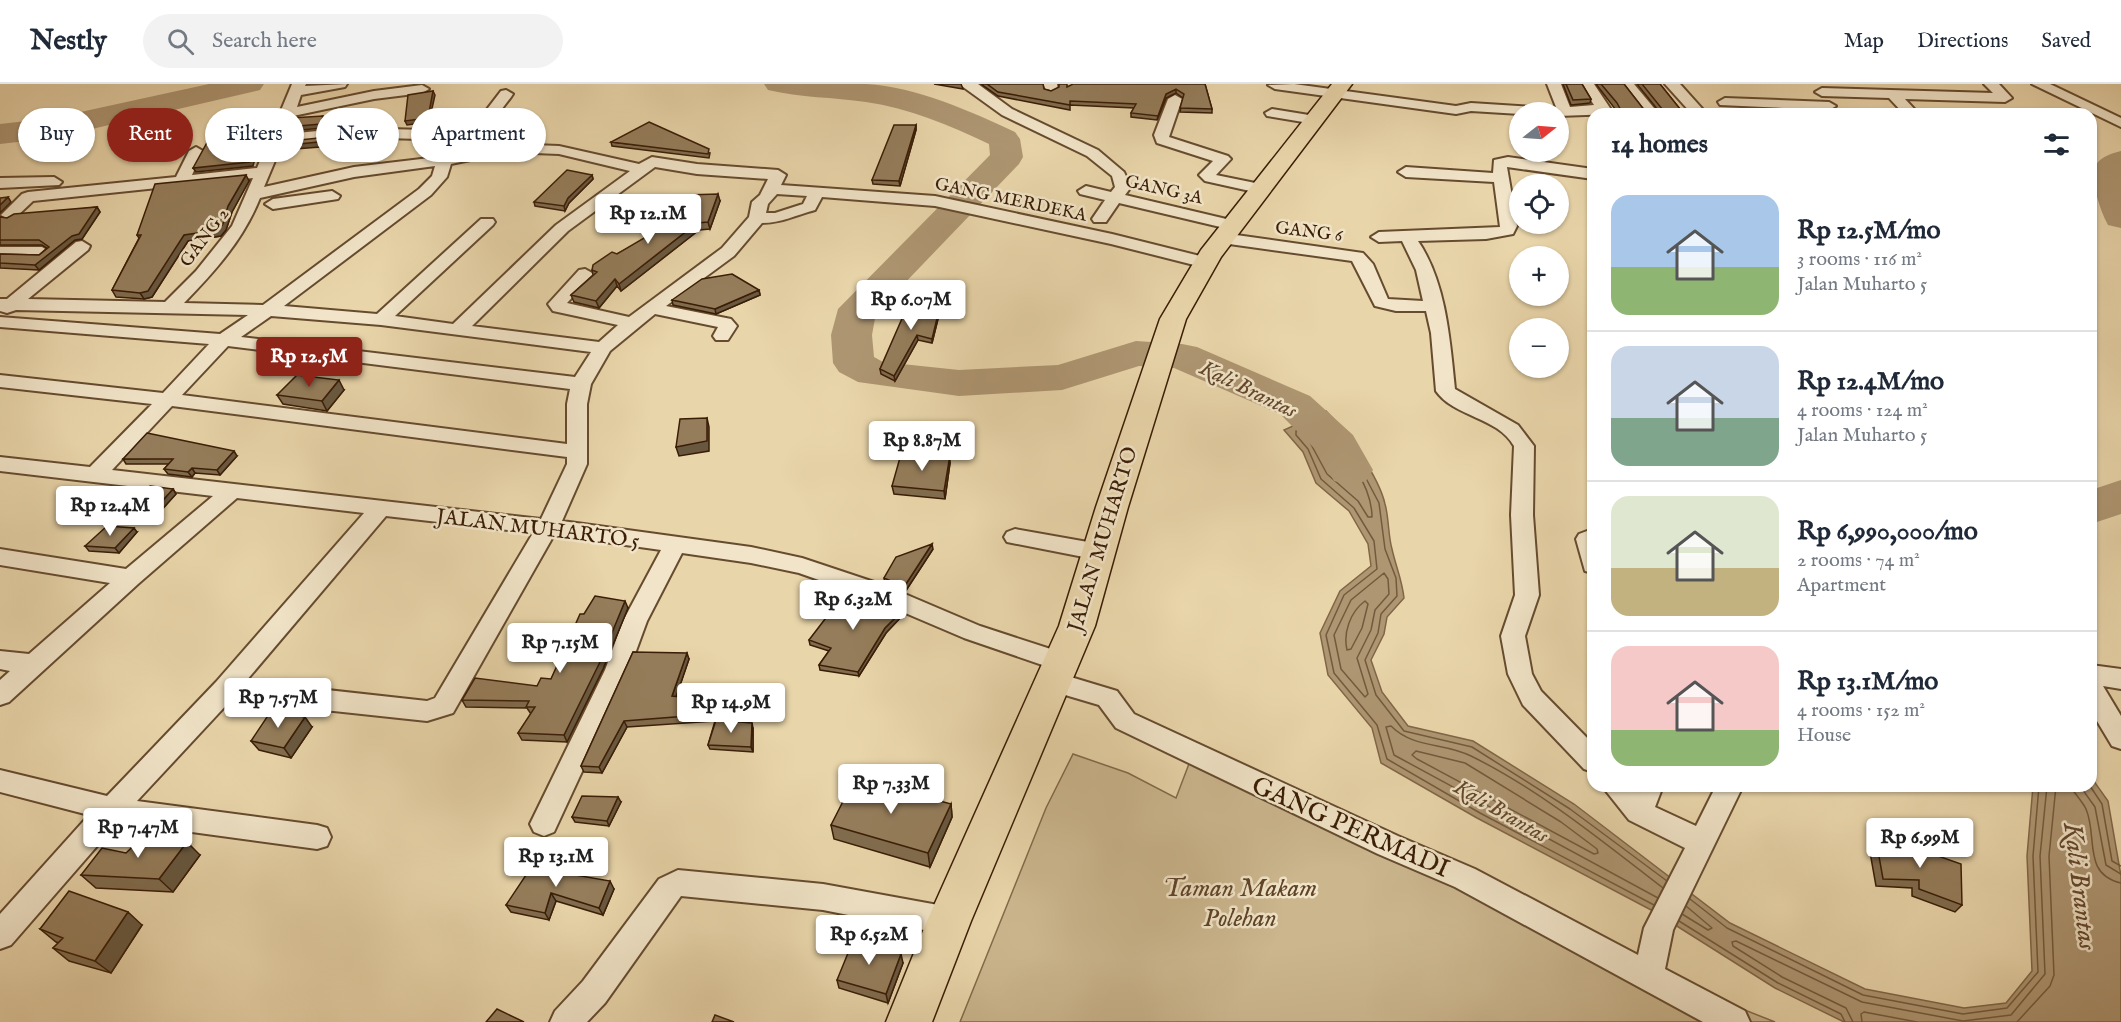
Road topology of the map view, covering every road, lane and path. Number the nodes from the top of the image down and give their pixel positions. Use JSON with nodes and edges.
{"nodes":[{"id":1,"x":340,"y":84,"type":"edge"},
{"id":2,"x":966,"y":84,"type":"edge"},
{"id":3,"x":1554,"y":84,"type":"edge"},
{"id":4,"x":1587,"y":84,"type":"edge"},
{"id":5,"x":1627,"y":84,"type":"edge"},
{"id":6,"x":1672,"y":84,"type":"edge"},
{"id":7,"x":1991,"y":84,"type":"edge"},
{"id":8,"x":2039,"y":84,"type":"edge"},
{"id":9,"x":1275,"y":85,"type":"edge"},
{"id":10,"x":298,"y":88,"type":"edge"},
{"id":11,"x":422,"y":89,"type":"dead end"},
{"id":12,"x":1337,"y":91,"type":"edge"},
{"id":13,"x":506,"y":94,"type":"dead end"},
{"id":14,"x":1892,"y":94,"type":"junction"},
{"id":15,"x":2005,"y":98,"type":"junction"},
{"id":16,"x":1174,"y":99,"type":"edge"},
{"id":17,"x":1825,"y":99,"type":"edge"},
{"id":18,"x":1561,"y":102,"type":"edge"},
{"id":19,"x":1725,"y":102,"type":"dead end"},
{"id":20,"x":289,"y":108,"type":"edge"},
{"id":21,"x":495,"y":108,"type":"edge"},
{"id":22,"x":1604,"y":108,"type":"edge"},
{"id":23,"x":1647,"y":108,"type":"edge"},
{"id":24,"x":1694,"y":108,"type":"edge"},
{"id":25,"x":1906,"y":108,"type":"edge"},
{"id":26,"x":2012,"y":108,"type":"edge"},
{"id":27,"x":2089,"y":108,"type":"edge"},
{"id":28,"x":304,"y":109,"type":"edge"},
{"id":29,"x":1509,"y":109,"type":"edge"},
{"id":30,"x":1569,"y":110,"type":"edge"},
{"id":31,"x":1587,"y":111,"type":"edge"},
{"id":32,"x":2097,"y":112,"type":"edge"},
{"id":33,"x":1272,"y":113,"type":"dead end"},
{"id":34,"x":1315,"y":120,"type":"junction"},
{"id":35,"x":2121,"y":123,"type":"edge"},
{"id":36,"x":411,"y":133,"type":"edge"},
{"id":37,"x":304,"y":135,"type":"edge"},
{"id":38,"x":546,"y":149,"type":"edge"},
{"id":39,"x":196,"y":151,"type":"dead end"},
{"id":40,"x":665,"y":152,"type":"edge"},
{"id":41,"x":268,"y":162,"type":"edge"},
{"id":42,"x":429,"y":162,"type":"edge"},
{"id":43,"x":443,"y":162,"type":"edge"},
{"id":44,"x":1560,"y":162,"type":"edge"},
{"id":45,"x":646,"y":166,"type":"junction"},
{"id":46,"x":1561,"y":168,"type":"junction"},
{"id":47,"x":264,"y":172,"type":"junction"},
{"id":48,"x":1406,"y":172,"type":"dead end"},
{"id":49,"x":1587,"y":173,"type":"edge"},
{"id":50,"x":776,"y":176,"type":"junction"},
{"id":51,"x":1501,"y":178,"type":"junction"},
{"id":52,"x":73,"y":181,"type":"dead end"},
{"id":53,"x":181,"y":182,"type":"junction"},
{"id":54,"x":0,"y":183,"type":"edge"},
{"id":55,"x":1259,"y":188,"type":"junction"},
{"id":56,"x":1086,"y":191,"type":"dead end"},
{"id":57,"x":817,"y":193,"type":"junction"},
{"id":58,"x":255,"y":194,"type":"junction"},
{"id":59,"x":332,"y":196,"type":"dead end"},
{"id":60,"x":1114,"y":198,"type":"junction"},
{"id":61,"x":248,"y":210,"type":"junction"},
{"id":62,"x":9,"y":215,"type":"edge"},
{"id":63,"x":758,"y":218,"type":"junction"},
{"id":64,"x":1100,"y":219,"type":"dead end"},
{"id":65,"x":487,"y":222,"type":"dead end"},
{"id":66,"x":1228,"y":232,"type":"junction"},
{"id":67,"x":1407,"y":236,"type":"junction"},
{"id":68,"x":1379,"y":237,"type":"dead end"},
{"id":69,"x":82,"y":246,"type":"dead end"},
{"id":70,"x":0,"y":252,"type":"edge"},
{"id":71,"x":42,"y":252,"type":"edge"},
{"id":72,"x":1206,"y":263,"type":"junction"},
{"id":73,"x":585,"y":274,"type":"dead end"},
{"id":74,"x":1433,"y":306,"type":"junction"},
{"id":75,"x":4,"y":307,"type":"edge"},
{"id":76,"x":170,"y":307,"type":"junction"},
{"id":77,"x":650,"y":308,"type":"junction"},
{"id":78,"x":267,"y":310,"type":"junction"},
{"id":79,"x":381,"y":320,"type":"junction"},
{"id":80,"x":0,"y":322,"type":"edge"},
{"id":81,"x":632,"y":322,"type":"junction"},
{"id":82,"x":458,"y":329,"type":"junction"},
{"id":83,"x":722,"y":336,"type":"dead end"},
{"id":84,"x":224,"y":340,"type":"junction"},
{"id":85,"x":603,"y":348,"type":"junction"},
{"id":86,"x":0,"y":381,"type":"edge"},
{"id":87,"x":581,"y":384,"type":"junction"},
{"id":88,"x":166,"y":399,"type":"junction"},
{"id":89,"x":579,"y":452,"type":"junction"},
{"id":90,"x":0,"y":464,"type":"edge"},
{"id":91,"x":96,"y":474,"type":"junction"},
{"id":92,"x":235,"y":489,"type":"junction"},
{"id":93,"x":380,"y":509,"type":"junction"},
{"id":94,"x":548,"y":527,"type":"junction"},
{"id":95,"x":1015,"y":537,"type":"dead end"},
{"id":96,"x":675,"y":546,"type":"junction"},
{"id":97,"x":1098,"y":552,"type":"junction"},
{"id":98,"x":0,"y":557,"type":"edge"},
{"id":99,"x":130,"y":578,"type":"junction"},
{"id":100,"x":0,"y":660,"type":"edge"},
{"id":101,"x":32,"y":664,"type":"junction"},
{"id":102,"x":1057,"y":672,"type":"junction"},
{"id":103,"x":2097,"y":676,"type":"edge"},
{"id":104,"x":2121,"y":679,"type":"edge"},
{"id":105,"x":225,"y":688,"type":"junction"},
{"id":106,"x":0,"y":695,"type":"edge"},
{"id":107,"x":2097,"y":699,"type":"edge"},
{"id":108,"x":2121,"y":738,"type":"edge"},
{"id":109,"x":1587,"y":755,"type":"edge"},
{"id":110,"x":0,"y":781,"type":"edge"},
{"id":111,"x":1621,"y":792,"type":"edge"},
{"id":112,"x":1647,"y":792,"type":"edge"},
{"id":113,"x":1727,"y":792,"type":"edge"},
{"id":114,"x":112,"y":809,"type":"junction"},
{"id":115,"x":1639,"y":812,"type":"junction"},
{"id":116,"x":544,"y":824,"type":"dead end"},
{"id":117,"x":316,"y":837,"type":"dead end"},
{"id":118,"x":1701,"y":842,"type":"junction"},
{"id":119,"x":949,"y":921,"type":"junction"},
{"id":120,"x":0,"y":935,"type":"edge"},
{"id":121,"x":1648,"y":976,"type":"junction"},
{"id":122,"x":566,"y":1022,"type":"edge"},
{"id":123,"x":909,"y":1022,"type":"edge"},
{"id":124,"x":1734,"y":1022,"type":"edge"}],
"edges":[{"from":1,"to":10,"type":"street"},
{"from":2,"to":60,"type":"street"},
{"from":3,"to":18,"type":"street"},
{"from":4,"to":22,"type":"street"},
{"from":5,"to":23,"type":"street"},
{"from":6,"to":24,"type":"street"},
{"from":7,"to":15,"type":"street"},
{"from":8,"to":27,"type":"street"},
{"from":9,"to":12,"type":"street"},
{"from":10,"to":20,"type":"street","name":"GANG 2"},
{"from":11,"to":28,"type":"street"},
{"from":12,"to":29,"type":"street"},
{"from":12,"to":34,"type":"main road","name":"JALAN MUHARTO"},
{"from":13,"to":21,"type":"street"},
{"from":14,"to":15,"type":"street"},
{"from":14,"to":17,"type":"street"},
{"from":14,"to":25,"type":"street"},
{"from":15,"to":26,"type":"street"},
{"from":16,"to":55,"type":"street"},
{"from":17,"to":19,"type":"street"},
{"from":30,"to":31,"type":"street"},
{"from":32,"to":35,"type":"street"},
{"from":33,"to":34,"type":"street"},
{"from":34,"to":55,"type":"main road","name":"JALAN MUHARTO"},
{"from":36,"to":37,"type":"street"},
{"from":38,"to":45,"type":"street","name":"GANG MERDEKA"},
{"from":39,"to":53,"type":"street"},
{"from":40,"to":45,"type":"street"},
{"from":41,"to":47,"type":"street","name":"GANG 2"},
{"from":42,"to":58,"type":"street","name":"GANG MERDEKA"},
{"from":43,"to":78,"type":"street"},
{"from":44,"to":46,"type":"street"},
{"from":45,"to":50,"type":"street","name":"GANG MERDEKA"},
{"from":45,"to":82,"type":"street"},
{"from":46,"to":49,"type":"street"},
{"from":46,"to":51,"type":"street"},
{"from":47,"to":53,"type":"street"},
{"from":47,"to":58,"type":"street","name":"GANG 2"},
{"from":48,"to":51,"type":"street"},
{"from":50,"to":57,"type":"street","name":"GANG MERDEKA"},
{"from":50,"to":63,"type":"street"},
{"from":51,"to":67,"type":"street"},
{"from":52,"to":54,"type":"street"},
{"from":53,"to":62,"type":"street"},
{"from":55,"to":66,"type":"main road","name":"JALAN MUHARTO"},
{"from":56,"to":60,"type":"street","name":"GANG 3A"},
{"from":57,"to":63,"type":"street"},
{"from":57,"to":72,"type":"street","name":"GANG MERDEKA"},
{"from":58,"to":61,"type":"street","name":"GANG 2"},
{"from":59,"to":61,"type":"street"},
{"from":60,"to":64,"type":"street"},
{"from":60,"to":66,"type":"street","name":"GANG 3A"},
{"from":61,"to":76,"type":"street","name":"GANG 2"},
{"from":63,"to":77,"type":"street"},
{"from":65,"to":79,"type":"street"},
{"from":66,"to":72,"type":"main road","name":"JALAN MUHARTO"},
{"from":66,"to":74,"type":"street","name":"GANG 6"},
{"from":67,"to":68,"type":"street"},
{"from":67,"to":74,"type":"street"},
{"from":69,"to":75,"type":"street"},
{"from":70,"to":71,"type":"street"},
{"from":72,"to":97,"type":"main road","name":"JALAN MUHARTO"},
{"from":73,"to":81,"type":"street"},
{"from":74,"to":109,"type":"street"},
{"from":75,"to":76,"type":"street"},
{"from":76,"to":78,"type":"street"},
{"from":77,"to":81,"type":"street"},
{"from":77,"to":83,"type":"street"},
{"from":78,"to":79,"type":"street"},
{"from":78,"to":84,"type":"street"},
{"from":79,"to":82,"type":"street"},
{"from":80,"to":84,"type":"street"},
{"from":81,"to":85,"type":"street"},
{"from":82,"to":85,"type":"street"},
{"from":84,"to":87,"type":"street"},
{"from":84,"to":88,"type":"street"},
{"from":85,"to":87,"type":"street"},
{"from":86,"to":88,"type":"street"},
{"from":87,"to":89,"type":"street"},
{"from":88,"to":89,"type":"street"},
{"from":88,"to":91,"type":"street"},
{"from":89,"to":94,"type":"street"},
{"from":90,"to":91,"type":"street","name":"JALAN MUHARTO 5"},
{"from":91,"to":92,"type":"street","name":"JALAN MUHARTO 5"},
{"from":92,"to":93,"type":"street","name":"JALAN MUHARTO 5"},
{"from":92,"to":99,"type":"street"},
{"from":93,"to":94,"type":"street","name":"JALAN MUHARTO 5"},
{"from":93,"to":105,"type":"street"},
{"from":94,"to":96,"type":"street","name":"JALAN MUHARTO 5"},
{"from":94,"to":105,"type":"street"},
{"from":95,"to":97,"type":"street"},
{"from":96,"to":102,"type":"street","name":"JALAN MUHARTO 5"},
{"from":96,"to":116,"type":"street"},
{"from":97,"to":102,"type":"main road","name":"JALAN MUHARTO"},
{"from":98,"to":99,"type":"street"},
{"from":99,"to":101,"type":"street"},
{"from":100,"to":101,"type":"street"},
{"from":101,"to":106,"type":"street"},
{"from":102,"to":119,"type":"main road","name":"JALAN MUHARTO"},
{"from":102,"to":121,"type":"street","name":"GANG PERMADI"},
{"from":103,"to":104,"type":"street"},
{"from":105,"to":114,"type":"street"},
{"from":107,"to":108,"type":"street"},
{"from":110,"to":114,"type":"street"},
{"from":111,"to":115,"type":"street"},
{"from":112,"to":115,"type":"street"},
{"from":113,"to":118,"type":"street"},
{"from":114,"to":117,"type":"street"},
{"from":114,"to":120,"type":"street"},
{"from":115,"to":118,"type":"street"},
{"from":118,"to":121,"type":"street"},
{"from":119,"to":122,"type":"street"},
{"from":119,"to":123,"type":"main road","name":"JALAN MUHARTO"},
{"from":121,"to":124,"type":"street","name":"GANG PERMADI"}]}
